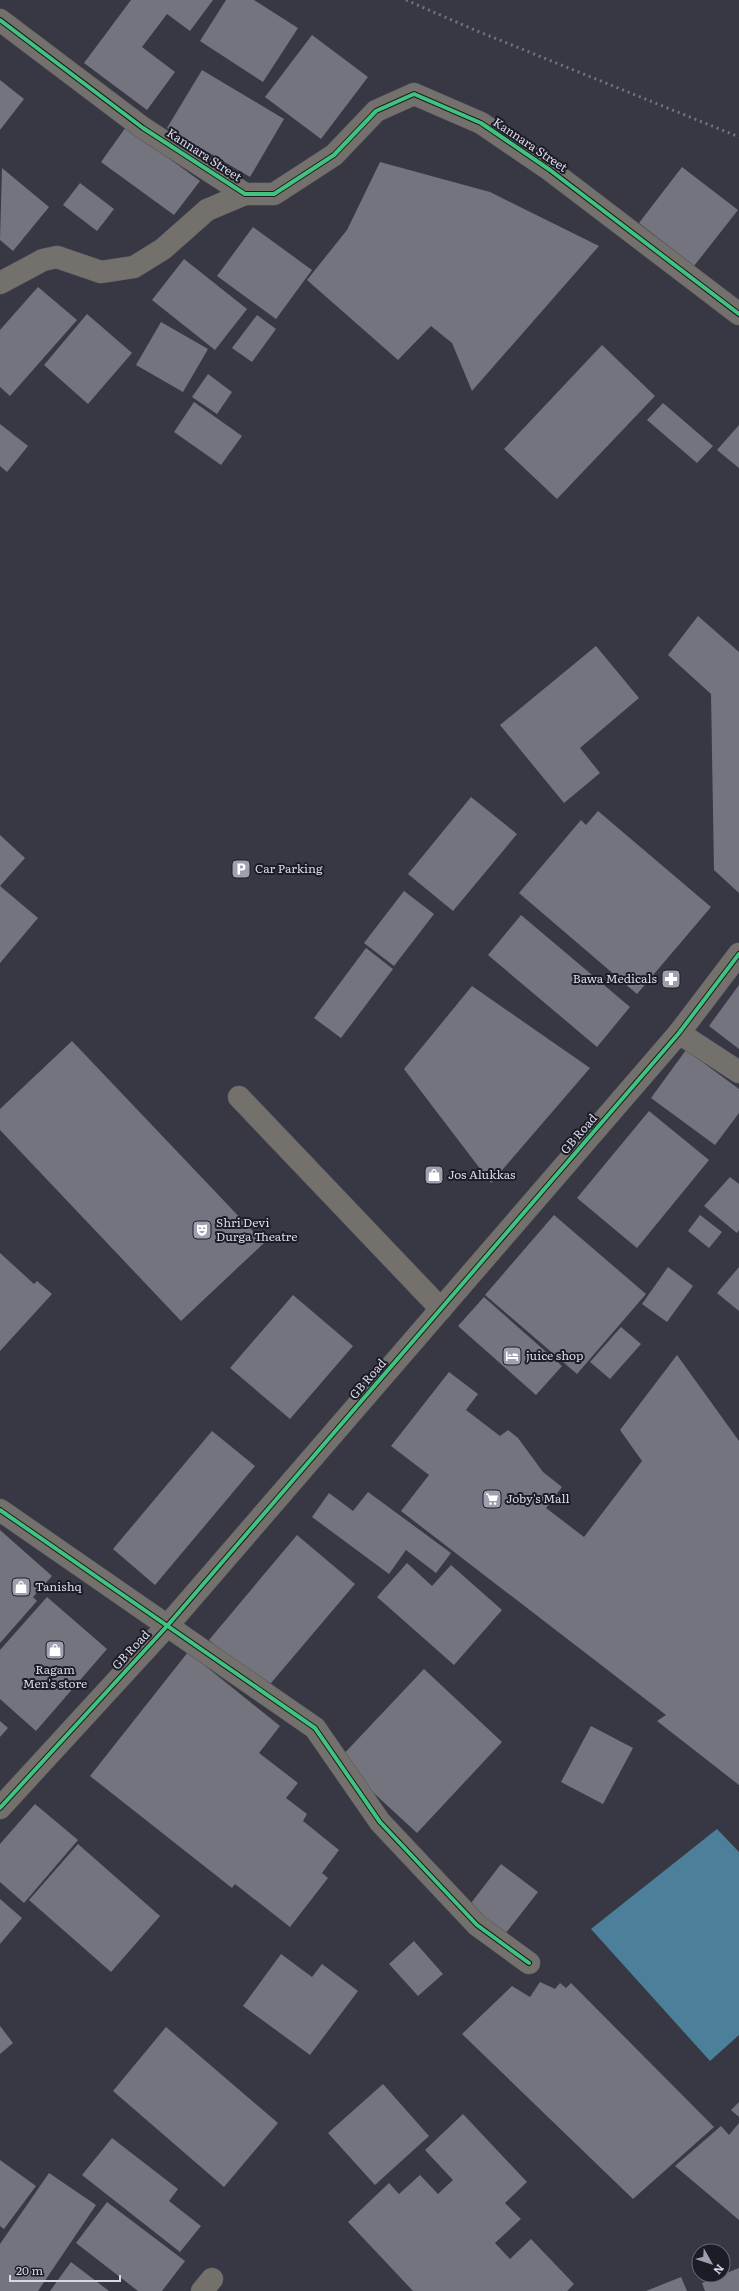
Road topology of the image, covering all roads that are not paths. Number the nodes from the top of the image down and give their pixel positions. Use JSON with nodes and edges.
{"nodes":[{"id":1,"x":0,"y":20,"type":"edge"},
{"id":2,"x":245,"y":194,"type":"junction"},
{"id":3,"x":0,"y":283,"type":"edge"},
{"id":4,"x":739,"y":314,"type":"edge"},
{"id":5,"x":739,"y":954,"type":"edge"},
{"id":6,"x":679,"y":1033,"type":"junction"},
{"id":7,"x":739,"y":1072,"type":"edge"},
{"id":8,"x":239,"y":1097,"type":"dead end"},
{"id":9,"x":441,"y":1309,"type":"junction"},
{"id":10,"x":0,"y":1510,"type":"edge"},
{"id":11,"x":168,"y":1625,"type":"junction"},
{"id":12,"x":0,"y":1808,"type":"edge"},
{"id":13,"x":529,"y":1963,"type":"dead end"}],
"edges":[{"from":1,"to":2,"type":"street","name":"Kannara Street"},
{"from":2,"to":3,"type":"street","name":"Kannara Street"},
{"from":2,"to":4,"type":"street","name":"Kannara Street"},
{"from":5,"to":6,"type":"street","name":"GB Road"},
{"from":6,"to":7,"type":"street"},
{"from":6,"to":9,"type":"street","name":"GB Road"},
{"from":8,"to":9,"type":"street"},
{"from":9,"to":11,"type":"street","name":"GB Road"},
{"from":10,"to":11,"type":"street"},
{"from":11,"to":12,"type":"street","name":"GB Road"},
{"from":11,"to":13,"type":"street"}]}
